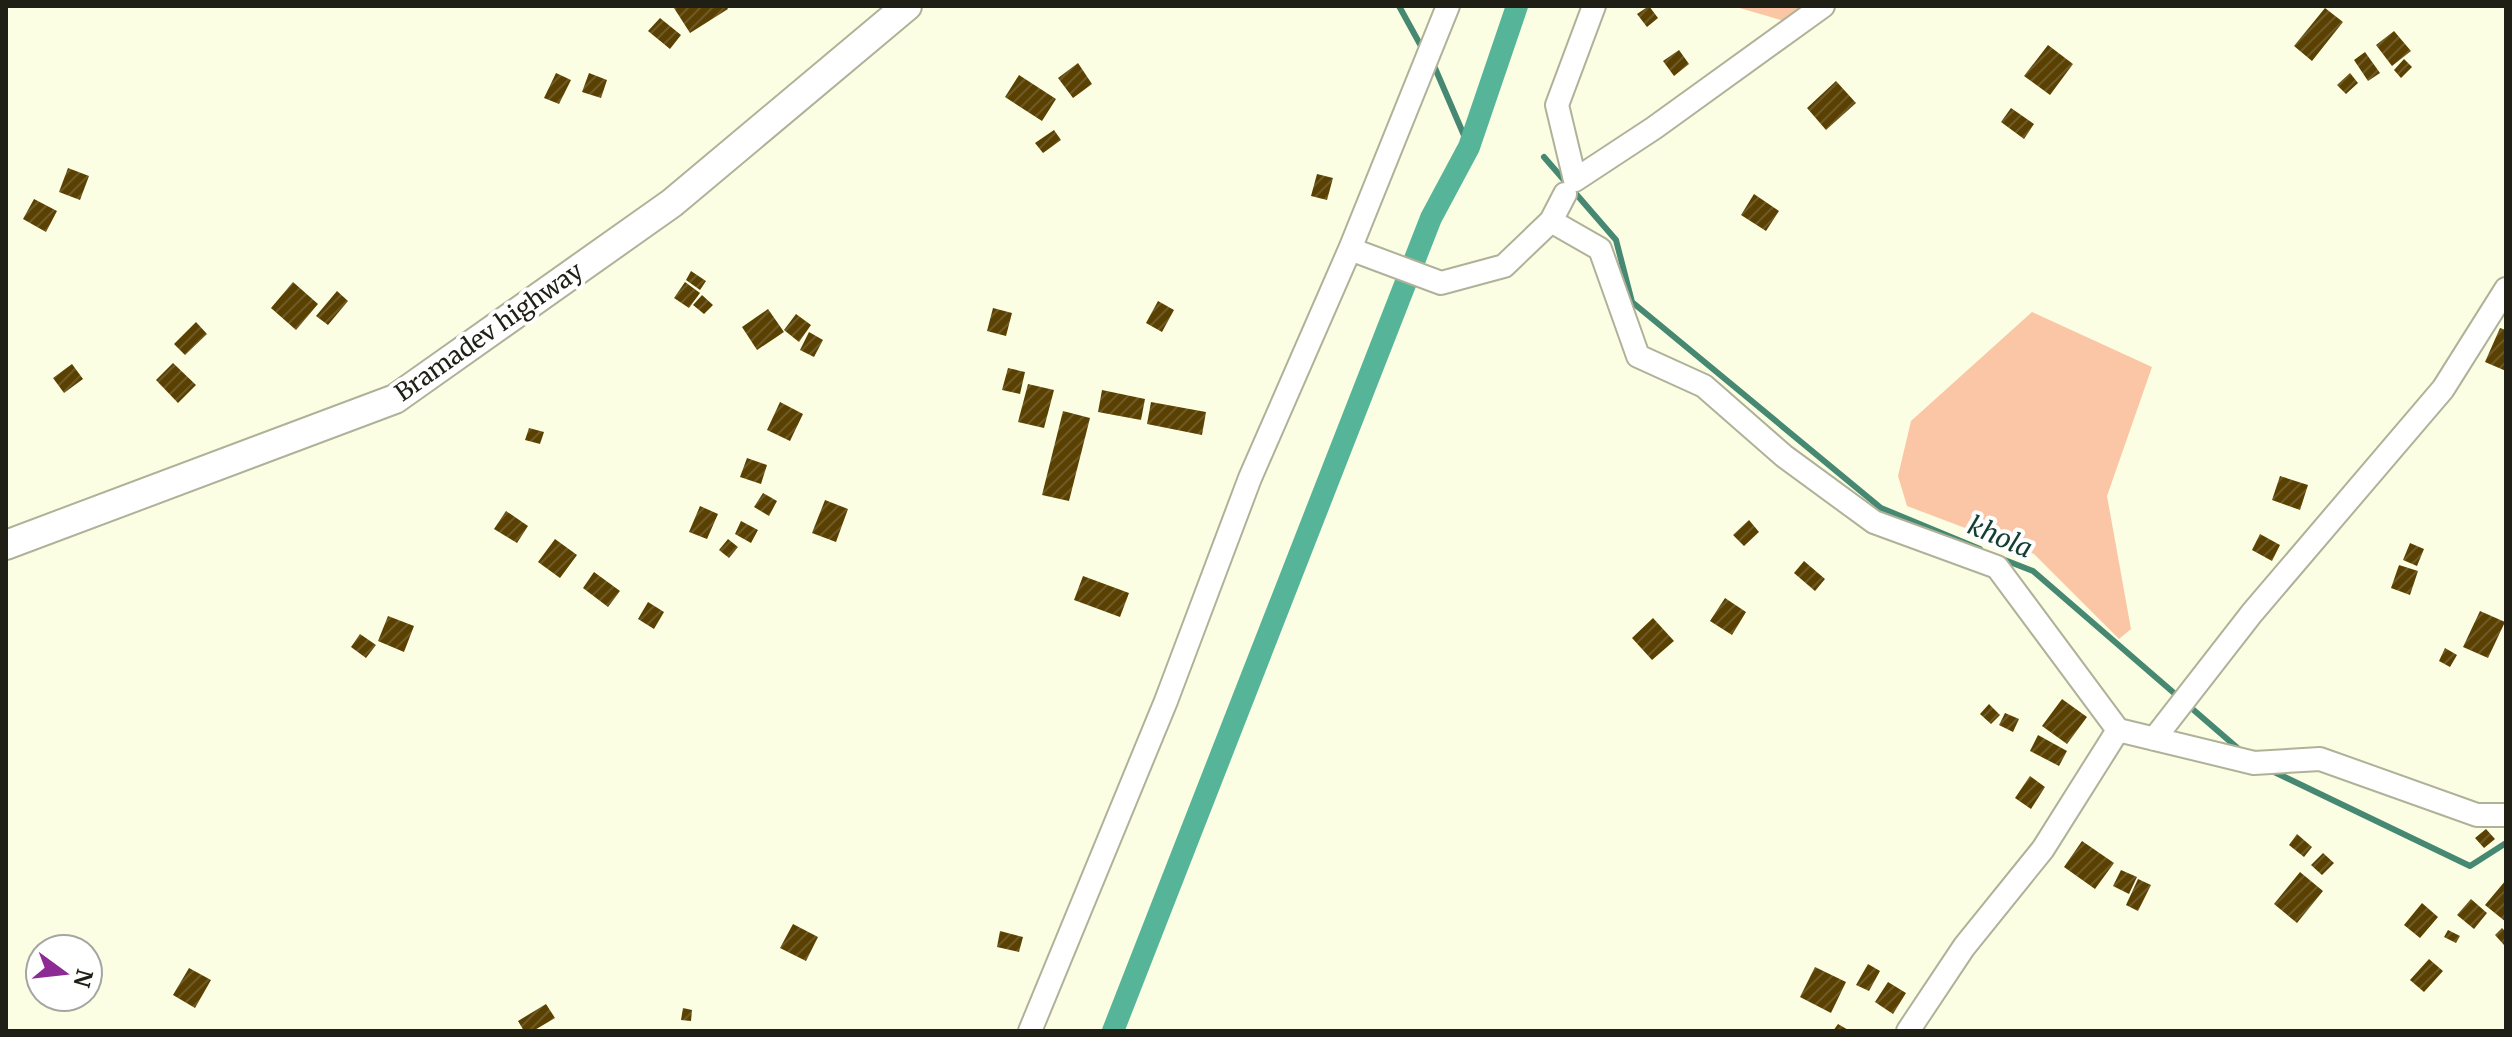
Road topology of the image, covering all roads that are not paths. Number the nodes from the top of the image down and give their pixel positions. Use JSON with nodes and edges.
{"nodes":[{"id":1,"x":907,"y":6,"type":"edge"},
{"id":2,"x":1448,"y":6,"type":"edge"},
{"id":3,"x":1594,"y":6,"type":"edge"},
{"id":4,"x":1823,"y":6,"type":"edge"},
{"id":5,"x":1565,"y":194,"type":"dead end"},
{"id":6,"x":1551,"y":221,"type":"junction"},
{"id":7,"x":1350,"y":249,"type":"junction"},
{"id":8,"x":2506,"y":289,"type":"edge"},
{"id":9,"x":6,"y":545,"type":"edge"},
{"id":10,"x":2118,"y":730,"type":"junction"},
{"id":11,"x":2154,"y":739,"type":"junction"},
{"id":12,"x":2506,"y":815,"type":"edge"},
{"id":13,"x":1030,"y":1031,"type":"edge"},
{"id":14,"x":1908,"y":1031,"type":"edge"}],
"edges":[{"from":1,"to":9,"type":"street","name":"Bramadev highway"},
{"from":2,"to":7,"type":"street"},
{"from":3,"to":4,"type":"street"},
{"from":5,"to":6,"type":"street"},
{"from":6,"to":7,"type":"street"},
{"from":6,"to":10,"type":"street"},
{"from":7,"to":13,"type":"street"},
{"from":8,"to":11,"type":"street"},
{"from":10,"to":11,"type":"street"},
{"from":10,"to":14,"type":"street"},
{"from":11,"to":12,"type":"street"}]}
